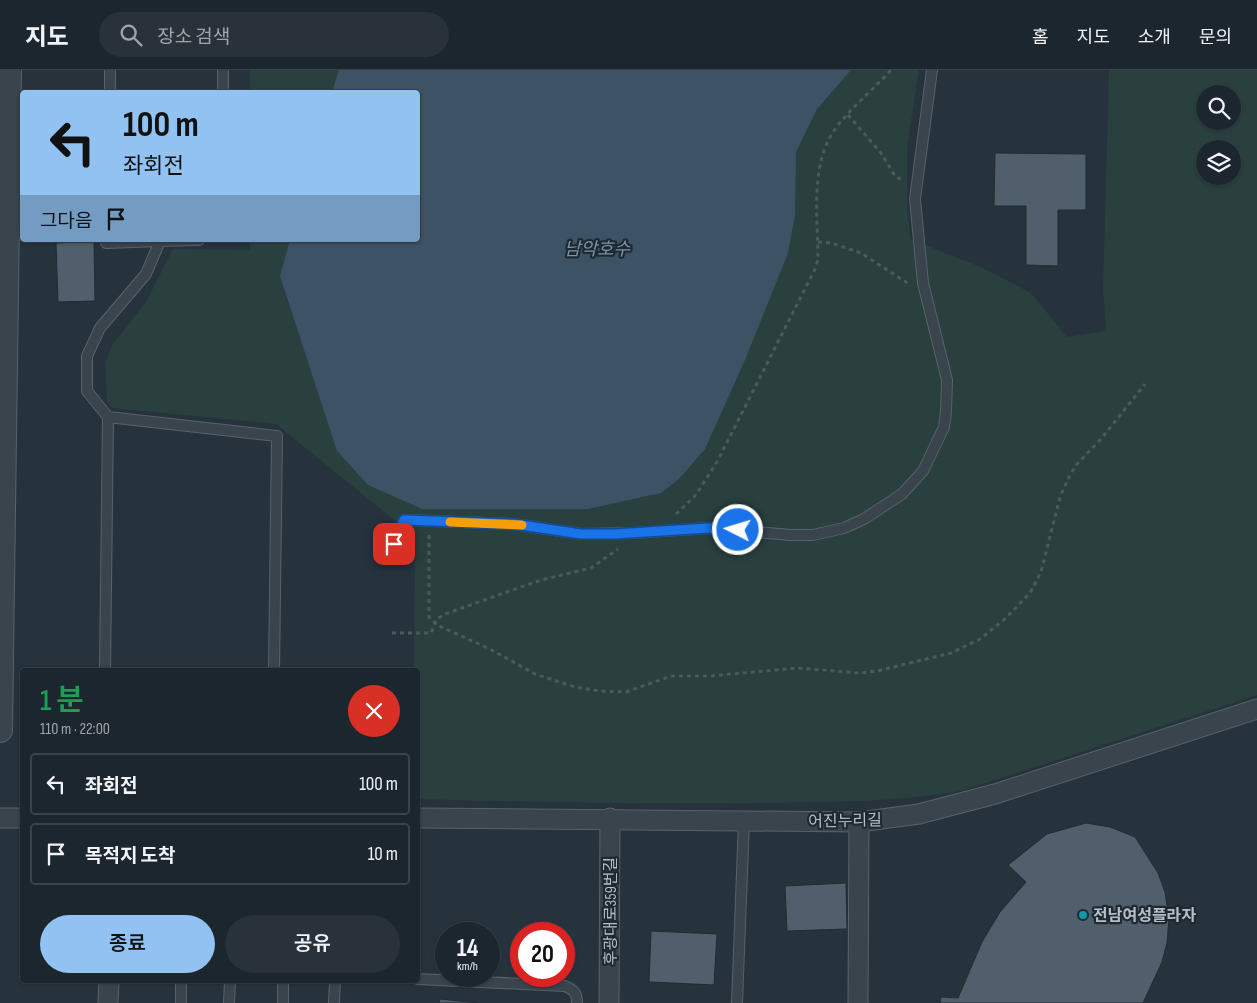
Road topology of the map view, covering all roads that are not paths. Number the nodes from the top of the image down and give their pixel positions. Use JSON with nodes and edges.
{"nodes":[{"id":1,"x":9,"y":70,"type":"edge"},
{"id":2,"x":110,"y":70,"type":"edge"},
{"id":3,"x":224,"y":70,"type":"edge"},
{"id":4,"x":932,"y":70,"type":"edge"},
{"id":5,"x":110,"y":90,"type":"edge"},
{"id":6,"x":223,"y":90,"type":"edge"},
{"id":7,"x":4,"y":160,"type":"edge"},
{"id":8,"x":106,"y":242,"type":"edge"},
{"id":9,"x":160,"y":242,"type":"joint"},
{"id":10,"x":3,"y":318,"type":"edge"},
{"id":11,"x":108,"y":417,"type":"junction"},
{"id":12,"x":2,"y":440,"type":"edge"},
{"id":13,"x":394,"y":544,"type":"dead end"},
{"id":14,"x":105,"y":668,"type":"edge"},
{"id":15,"x":274,"y":668,"type":"edge"},
{"id":16,"x":1257,"y":709,"type":"edge"},
{"id":17,"x":0,"y":730,"type":"edge"},
{"id":18,"x":0,"y":818,"type":"edge"},
{"id":19,"x":20,"y":818,"type":"edge"},
{"id":20,"x":420,"y":818,"type":"edge"},
{"id":21,"x":610,"y":818,"type":"junction"},
{"id":22,"x":744,"y":820,"type":"junction"},
{"id":23,"x":859,"y":822,"type":"junction"},
{"id":24,"x":420,"y":979,"type":"edge"},
{"id":25,"x":109,"y":983,"type":"edge"},
{"id":26,"x":182,"y":983,"type":"edge"},
{"id":27,"x":230,"y":983,"type":"edge"},
{"id":28,"x":283,"y":983,"type":"edge"},
{"id":29,"x":335,"y":983,"type":"edge"},
{"id":30,"x":108,"y":1003,"type":"edge"},
{"id":31,"x":181,"y":1003,"type":"edge"},
{"id":32,"x":229,"y":1003,"type":"edge"},
{"id":33,"x":283,"y":1003,"type":"edge"},
{"id":34,"x":334,"y":1003,"type":"edge"},
{"id":35,"x":577,"y":1003,"type":"edge"},
{"id":36,"x":609,"y":1003,"type":"edge"},
{"id":37,"x":736,"y":1003,"type":"edge"},
{"id":38,"x":858,"y":1003,"type":"edge"}],
"edges":[{"from":1,"to":7,"type":"street"},
{"from":2,"to":5,"type":"lane"},
{"from":3,"to":6,"type":"lane"},
{"from":4,"to":13,"type":"lane"},
{"from":7,"to":10,"type":"street"},
{"from":8,"to":9,"type":"lane"},
{"from":9,"to":11,"type":"lane"},
{"from":10,"to":12,"type":"street"},
{"from":11,"to":14,"type":"lane"},
{"from":11,"to":15,"type":"lane"},
{"from":12,"to":17,"type":"street"},
{"from":16,"to":23,"type":"street","name":"어진누리길"},
{"from":18,"to":19,"type":"street"},
{"from":20,"to":21,"type":"street","name":"어진누리길"},
{"from":21,"to":22,"type":"street","name":"어진누리길"},
{"from":21,"to":36,"type":"street","name":"후광대로359번길"},
{"from":22,"to":23,"type":"street","name":"어진누리길"},
{"from":22,"to":37,"type":"lane"},
{"from":23,"to":38,"type":"street"},
{"from":24,"to":35,"type":"lane"},
{"from":25,"to":30,"type":"street"},
{"from":26,"to":31,"type":"lane"},
{"from":27,"to":32,"type":"lane"},
{"from":28,"to":33,"type":"lane"},
{"from":29,"to":34,"type":"lane"}]}
